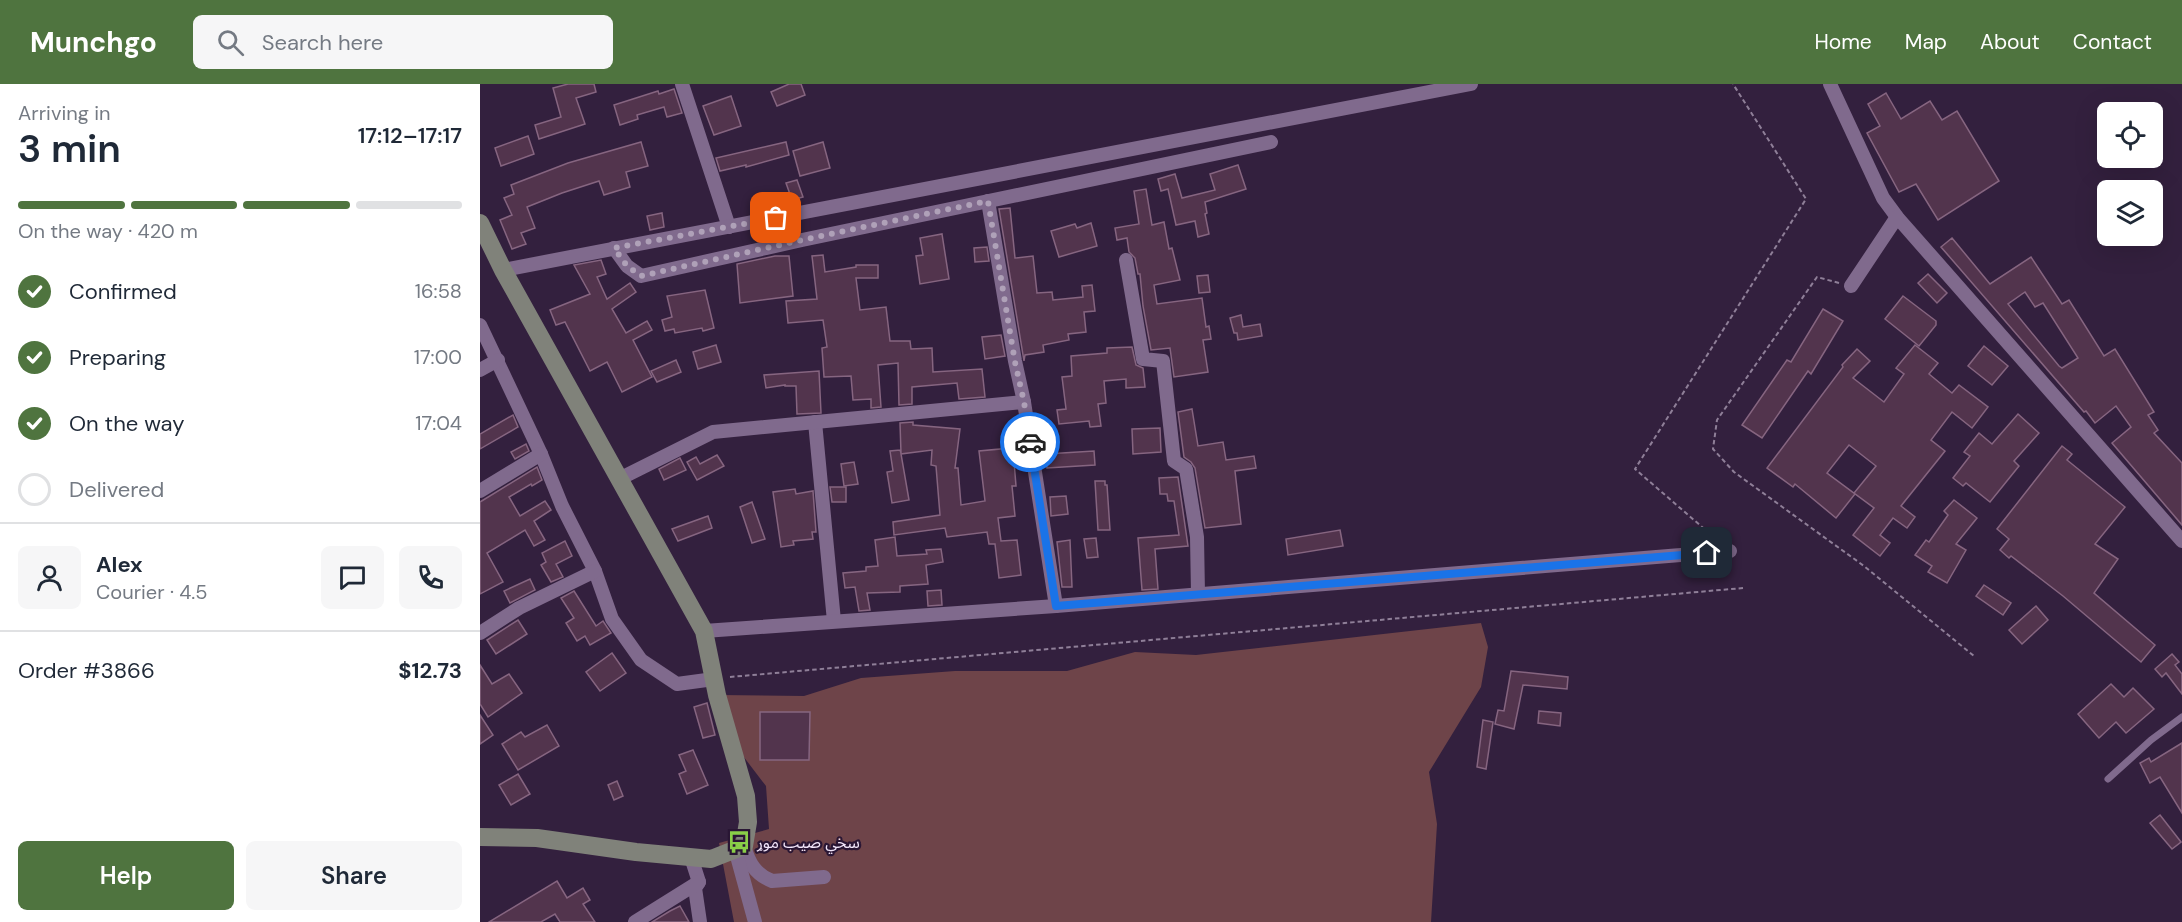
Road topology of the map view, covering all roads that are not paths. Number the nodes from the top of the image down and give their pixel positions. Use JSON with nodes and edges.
{"nodes":[{"id":1,"x":681,"y":84,"type":"edge"},
{"id":2,"x":1471,"y":84,"type":"edge"},
{"id":3,"x":1830,"y":84,"type":"edge"},
{"id":4,"x":1271,"y":142,"type":"dead end"},
{"id":5,"x":988,"y":201,"type":"junction"},
{"id":6,"x":1897,"y":217,"type":"junction"},
{"id":7,"x":480,"y":224,"type":"edge"},
{"id":8,"x":729,"y":227,"type":"junction"},
{"id":9,"x":614,"y":248,"type":"junction"},
{"id":10,"x":1126,"y":260,"type":"dead end"},
{"id":11,"x":503,"y":270,"type":"junction"},
{"id":12,"x":1851,"y":286,"type":"road end"},
{"id":13,"x":480,"y":325,"type":"edge"},
{"id":14,"x":498,"y":360,"type":"junction"},
{"id":15,"x":480,"y":370,"type":"edge"},
{"id":16,"x":1024,"y":402,"type":"junction"},
{"id":17,"x":815,"y":422,"type":"junction"},
{"id":18,"x":541,"y":454,"type":"junction"},
{"id":19,"x":621,"y":478,"type":"junction"},
{"id":20,"x":480,"y":491,"type":"edge"},
{"id":21,"x":2182,"y":542,"type":"edge"},
{"id":22,"x":1730,"y":551,"type":"road end"},
{"id":23,"x":595,"y":571,"type":"junction"},
{"id":24,"x":1198,"y":594,"type":"junction"},
{"id":25,"x":1056,"y":606,"type":"junction"},
{"id":26,"x":834,"y":621,"type":"junction"},
{"id":27,"x":704,"y":631,"type":"junction"},
{"id":28,"x":480,"y":633,"type":"edge"},
{"id":29,"x":714,"y":679,"type":"junction"},
{"id":30,"x":2182,"y":717,"type":"edge"},
{"id":31,"x":2108,"y":779,"type":"dead end"},
{"id":32,"x":480,"y":837,"type":"edge"},
{"id":33,"x":739,"y":847,"type":"junction"},
{"id":34,"x":691,"y":857,"type":"junction"},
{"id":35,"x":824,"y":878,"type":"dead end"},
{"id":36,"x":699,"y":882,"type":"junction"},
{"id":37,"x":635,"y":922,"type":"edge"},
{"id":38,"x":700,"y":922,"type":"edge"},
{"id":39,"x":755,"y":922,"type":"edge"}],
"edges":[{"from":1,"to":8,"type":"street"},
{"from":2,"to":8,"type":"street"},
{"from":3,"to":6,"type":"street"},
{"from":4,"to":5,"type":"street"},
{"from":5,"to":9,"type":"street"},
{"from":5,"to":16,"type":"street"},
{"from":6,"to":12,"type":"street"},
{"from":6,"to":21,"type":"street"},
{"from":7,"to":11,"type":"street"},
{"from":8,"to":9,"type":"street"},
{"from":9,"to":11,"type":"street"},
{"from":10,"to":24,"type":"street"},
{"from":11,"to":19,"type":"street"},
{"from":13,"to":14,"type":"street"},
{"from":14,"to":15,"type":"street"},
{"from":14,"to":18,"type":"street"},
{"from":16,"to":17,"type":"street"},
{"from":16,"to":25,"type":"street"},
{"from":17,"to":19,"type":"street"},
{"from":17,"to":26,"type":"street"},
{"from":18,"to":20,"type":"street"},
{"from":18,"to":23,"type":"street"},
{"from":19,"to":27,"type":"street"},
{"from":22,"to":24,"type":"street"},
{"from":23,"to":28,"type":"street"},
{"from":23,"to":29,"type":"street"},
{"from":24,"to":25,"type":"street"},
{"from":25,"to":26,"type":"street"},
{"from":26,"to":27,"type":"street"},
{"from":27,"to":29,"type":"street"},
{"from":29,"to":33,"type":"street"},
{"from":30,"to":31,"type":"lane"},
{"from":32,"to":34,"type":"street"},
{"from":33,"to":34,"type":"street"},
{"from":33,"to":35,"type":"street"},
{"from":33,"to":39,"type":"street"},
{"from":34,"to":36,"type":"street"},
{"from":36,"to":37,"type":"street"},
{"from":36,"to":38,"type":"street"}]}
